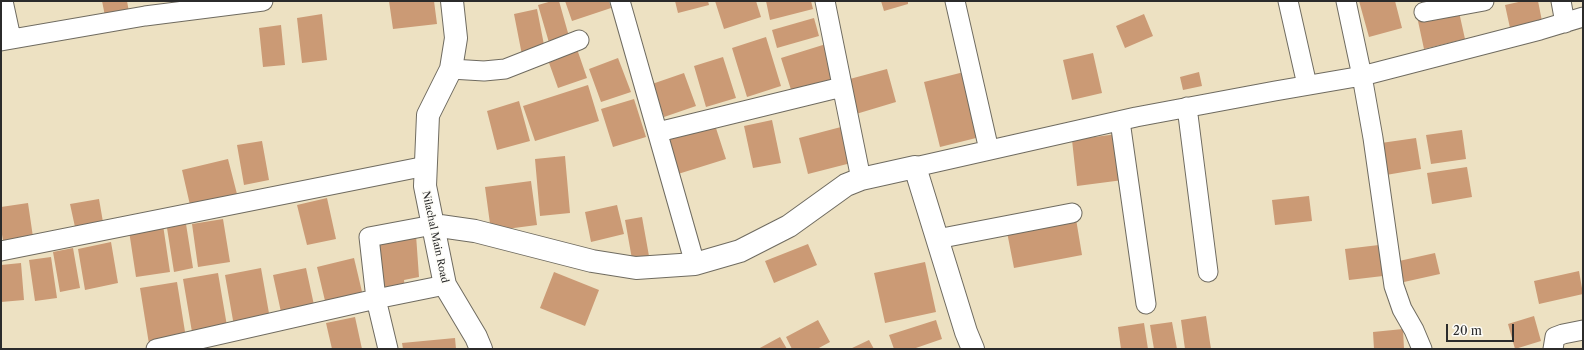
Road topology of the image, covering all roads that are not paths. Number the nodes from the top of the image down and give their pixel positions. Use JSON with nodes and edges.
{"nodes":[{"id":1,"x":3,"y":1,"type":"edge"},
{"id":2,"x":263,"y":1,"type":"edge"},
{"id":3,"x":452,"y":1,"type":"edge"},
{"id":4,"x":620,"y":1,"type":"edge"},
{"id":5,"x":825,"y":1,"type":"edge"},
{"id":6,"x":955,"y":1,"type":"edge"},
{"id":7,"x":1288,"y":1,"type":"edge"},
{"id":8,"x":1346,"y":1,"type":"edge"},
{"id":9,"x":1484,"y":1,"type":"edge"},
{"id":10,"x":1561,"y":1,"type":"edge"},
{"id":11,"x":1424,"y":12,"type":"dead end"},
{"id":12,"x":1583,"y":17,"type":"edge"},
{"id":13,"x":1565,"y":23,"type":"junction"},
{"id":14,"x":6,"y":39,"type":"edge"},
{"id":15,"x":579,"y":40,"type":"dead end"},
{"id":16,"x":451,"y":69,"type":"junction"},
{"id":17,"x":1362,"y":76,"type":"junction"},
{"id":18,"x":1307,"y":85,"type":"junction"},
{"id":19,"x":842,"y":87,"type":"junction"},
{"id":20,"x":1187,"y":107,"type":"junction"},
{"id":21,"x":1120,"y":121,"type":"junction"},
{"id":22,"x":658,"y":132,"type":"junction"},
{"id":23,"x":989,"y":150,"type":"junction"},
{"id":24,"x":426,"y":166,"type":"junction"},
{"id":25,"x":915,"y":167,"type":"junction"},
{"id":26,"x":861,"y":179,"type":"junction"},
{"id":27,"x":1072,"y":212,"type":"dead end"},
{"id":28,"x":433,"y":225,"type":"junction"},
{"id":29,"x":937,"y":238,"type":"junction"},
{"id":30,"x":1,"y":251,"type":"edge"},
{"id":31,"x":695,"y":264,"type":"junction"},
{"id":32,"x":1208,"y":272,"type":"dead end"},
{"id":33,"x":445,"y":285,"type":"junction"},
{"id":34,"x":376,"y":299,"type":"junction"},
{"id":35,"x":1146,"y":304,"type":"dead end"},
{"id":36,"x":1583,"y":330,"type":"edge"},
{"id":37,"x":156,"y":349,"type":"edge"},
{"id":38,"x":388,"y":349,"type":"edge"},
{"id":39,"x":481,"y":349,"type":"edge"},
{"id":40,"x":973,"y":349,"type":"edge"},
{"id":41,"x":1422,"y":349,"type":"edge"},
{"id":42,"x":1553,"y":349,"type":"edge"}],
"edges":[{"from":1,"to":14,"type":"street"},
{"from":2,"to":14,"type":"street"},
{"from":3,"to":16,"type":"street","name":"Nilachal Main Road"},
{"from":4,"to":22,"type":"street"},
{"from":5,"to":19,"type":"street"},
{"from":6,"to":23,"type":"street"},
{"from":7,"to":18,"type":"street"},
{"from":8,"to":17,"type":"street"},
{"from":9,"to":11,"type":"street"},
{"from":10,"to":13,"type":"street"},
{"from":12,"to":13,"type":"street"},
{"from":13,"to":17,"type":"street"},
{"from":15,"to":16,"type":"street"},
{"from":16,"to":24,"type":"street","name":"Nilachal Main Road"},
{"from":17,"to":18,"type":"street"},
{"from":17,"to":41,"type":"street"},
{"from":18,"to":20,"type":"street"},
{"from":19,"to":22,"type":"street"},
{"from":19,"to":26,"type":"street"},
{"from":20,"to":21,"type":"street"},
{"from":20,"to":32,"type":"street"},
{"from":21,"to":23,"type":"street"},
{"from":21,"to":35,"type":"street"},
{"from":22,"to":31,"type":"street"},
{"from":23,"to":25,"type":"street"},
{"from":24,"to":28,"type":"street","name":"Nilachal Main Road"},
{"from":24,"to":30,"type":"street"},
{"from":25,"to":26,"type":"street"},
{"from":25,"to":29,"type":"street"},
{"from":26,"to":31,"type":"street"},
{"from":27,"to":29,"type":"street"},
{"from":28,"to":31,"type":"street"},
{"from":28,"to":33,"type":"street","name":"Nilachal Main Road"},
{"from":28,"to":34,"type":"street"},
{"from":29,"to":40,"type":"street"},
{"from":33,"to":34,"type":"street"},
{"from":33,"to":39,"type":"street","name":"Nilachal Main Road"},
{"from":34,"to":37,"type":"street"},
{"from":34,"to":38,"type":"street"},
{"from":36,"to":42,"type":"street"}]}
